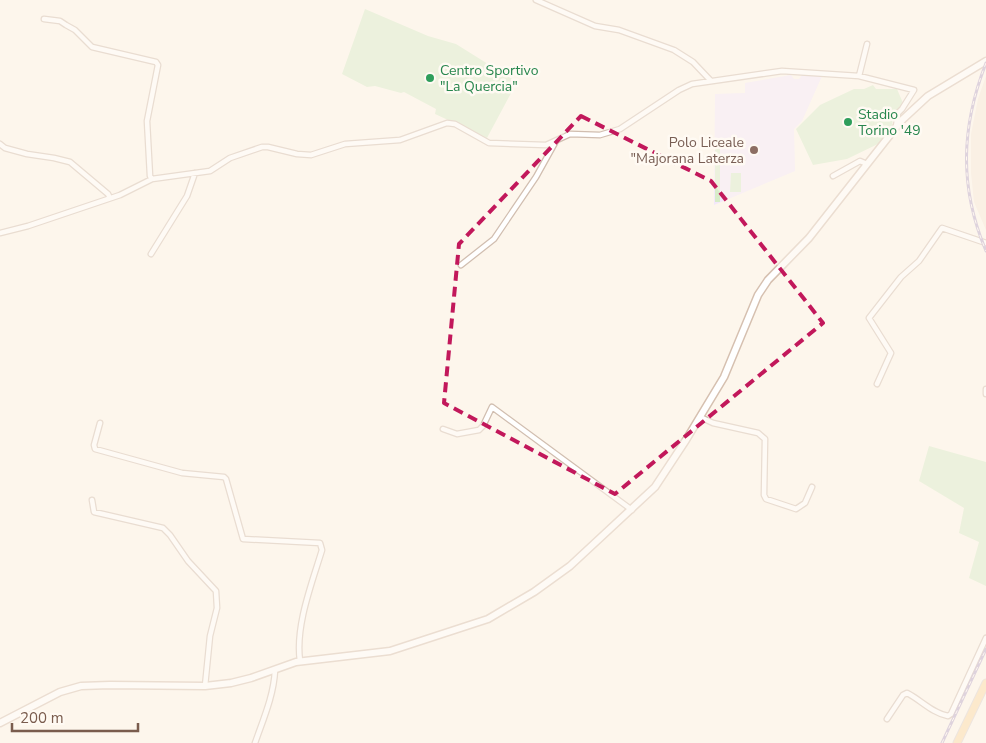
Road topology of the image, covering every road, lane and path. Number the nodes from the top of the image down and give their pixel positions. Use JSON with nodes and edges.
{"nodes":[{"id":1,"x":536,"y":0,"type":"edge"},
{"id":2,"x":44,"y":19,"type":"dead end"},
{"id":3,"x":868,"y":44,"type":"dead end"},
{"id":4,"x":986,"y":61,"type":"edge"},
{"id":5,"x":859,"y":76,"type":"junction"},
{"id":6,"x":711,"y":81,"type":"junction"},
{"id":7,"x":896,"y":128,"type":"junction"},
{"id":8,"x":556,"y":141,"type":"junction"},
{"id":9,"x":0,"y":144,"type":"edge"},
{"id":10,"x":867,"y":164,"type":"junction"},
{"id":11,"x":195,"y":173,"type":"junction"},
{"id":12,"x":833,"y":176,"type":"dead end"},
{"id":13,"x":152,"y":178,"type":"junction"},
{"id":14,"x":110,"y":198,"type":"junction"},
{"id":15,"x":0,"y":233,"type":"edge"},
{"id":16,"x":986,"y":242,"type":"edge"},
{"id":17,"x":151,"y":254,"type":"dead end"},
{"id":18,"x":461,"y":265,"type":"dead end"},
{"id":19,"x":877,"y":384,"type":"dead end"},
{"id":20,"x":986,"y":389,"type":"edge"},
{"id":21,"x":986,"y":394,"type":"edge"},
{"id":22,"x":700,"y":416,"type":"junction"},
{"id":23,"x":100,"y":423,"type":"dead end"},
{"id":24,"x":444,"y":429,"type":"dead end"},
{"id":25,"x":812,"y":487,"type":"dead end"},
{"id":26,"x":92,"y":500,"type":"dead end"},
{"id":27,"x":632,"y":510,"type":"junction"},
{"id":28,"x":986,"y":638,"type":"edge"},
{"id":29,"x":300,"y":661,"type":"junction"},
{"id":30,"x":275,"y":670,"type":"junction"},
{"id":31,"x":986,"y":683,"type":"edge"},
{"id":32,"x":205,"y":686,"type":"junction"},
{"id":33,"x":887,"y":719,"type":"dead end"},
{"id":34,"x":0,"y":723,"type":"edge"},
{"id":35,"x":254,"y":743,"type":"edge"},
{"id":36,"x":957,"y":743,"type":"edge"}],
"edges":[{"from":1,"to":6,"type":"street"},
{"from":2,"to":13,"type":"street"},
{"from":3,"to":5,"type":"street"},
{"from":4,"to":7,"type":"main road"},
{"from":5,"to":6,"type":"street"},
{"from":5,"to":7,"type":"street"},
{"from":6,"to":8,"type":"street"},
{"from":7,"to":10,"type":"main road"},
{"from":8,"to":11,"type":"street"},
{"from":8,"to":18,"type":"street"},
{"from":9,"to":14,"type":"street"},
{"from":10,"to":12,"type":"street"},
{"from":10,"to":22,"type":"main road"},
{"from":11,"to":13,"type":"street"},
{"from":11,"to":17,"type":"street"},
{"from":13,"to":14,"type":"street"},
{"from":14,"to":15,"type":"street"},
{"from":16,"to":19,"type":"street"},
{"from":20,"to":21,"type":"street"},
{"from":22,"to":25,"type":"street"},
{"from":22,"to":27,"type":"main road"},
{"from":23,"to":29,"type":"street"},
{"from":24,"to":27,"type":"street"},
{"from":26,"to":32,"type":"street"},
{"from":27,"to":29,"type":"main road"},
{"from":28,"to":33,"type":"street"},
{"from":29,"to":30,"type":"main road"},
{"from":30,"to":32,"type":"main road"},
{"from":30,"to":35,"type":"street"},
{"from":31,"to":36,"type":"main road"},
{"from":32,"to":34,"type":"main road"}]}
